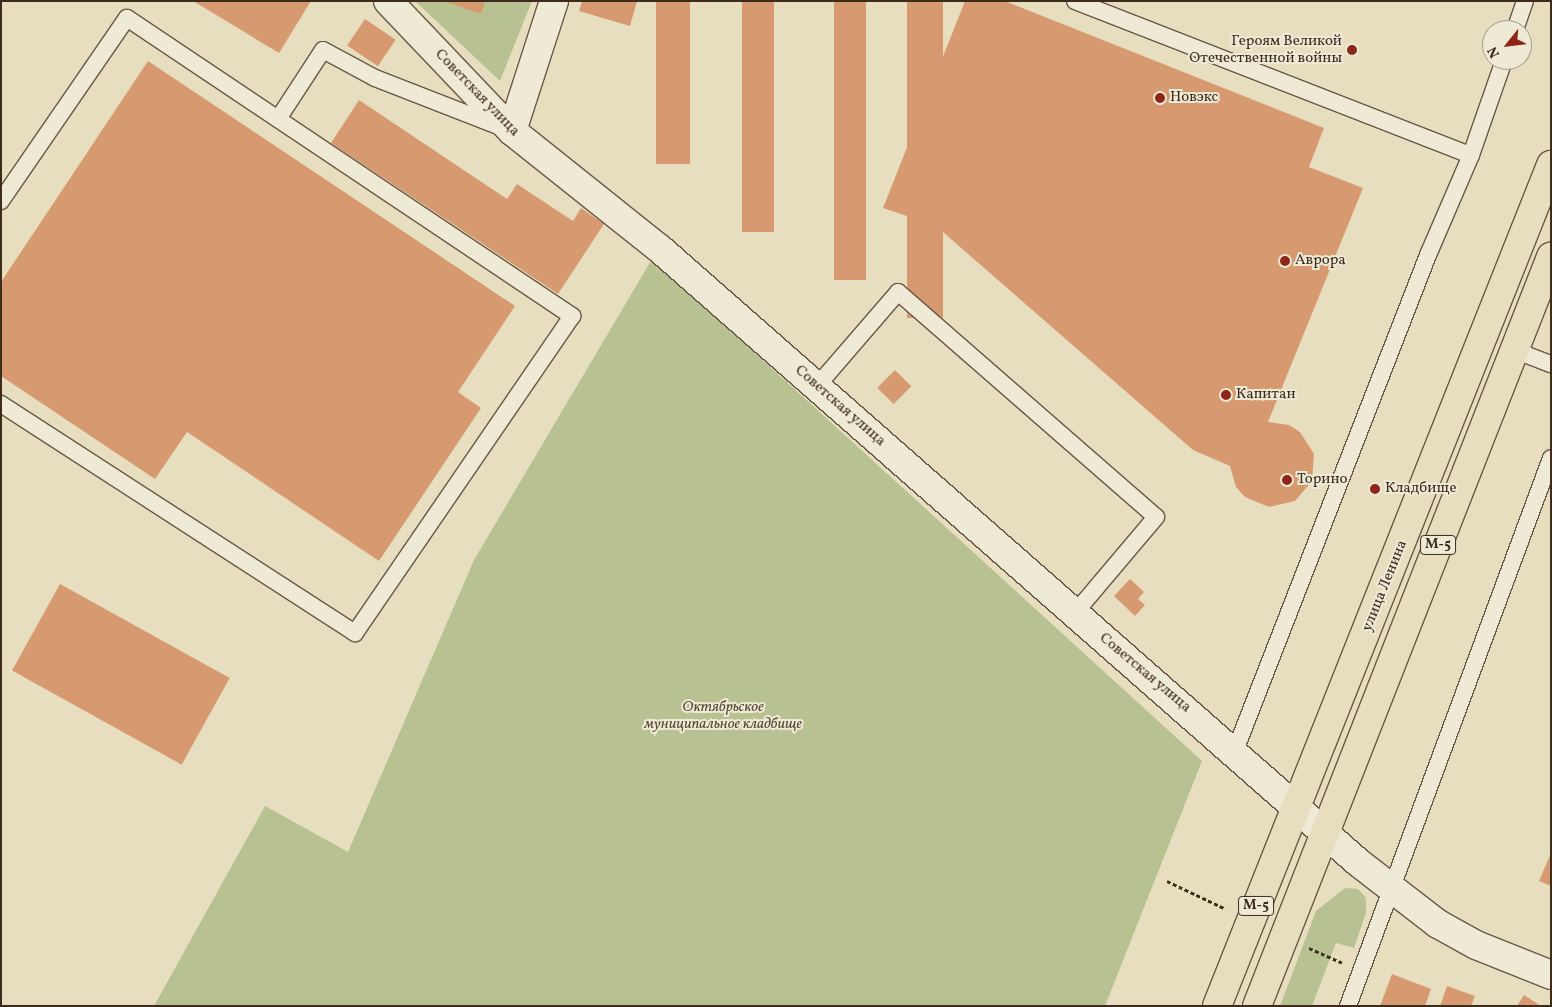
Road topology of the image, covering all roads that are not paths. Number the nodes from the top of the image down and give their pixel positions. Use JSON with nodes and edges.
{"nodes":[{"id":1,"x":388,"y":1,"type":"edge"},
{"id":2,"x":554,"y":1,"type":"edge"},
{"id":3,"x":1075,"y":1,"type":"edge"},
{"id":4,"x":1525,"y":1,"type":"edge"},
{"id":5,"x":1518,"y":20,"type":"edge"},
{"id":6,"x":1501,"y":70,"type":"edge"},
{"id":7,"x":278,"y":119,"type":"junction"},
{"id":8,"x":512,"y":131,"type":"junction"},
{"id":9,"x":1472,"y":156,"type":"junction"},
{"id":10,"x":1551,"y":165,"type":"edge"},
{"id":11,"x":1,"y":201,"type":"edge"},
{"id":12,"x":1551,"y":257,"type":"edge"},
{"id":13,"x":1514,"y":350,"type":"junction"},
{"id":14,"x":1551,"y":364,"type":"edge"},
{"id":15,"x":817,"y":386,"type":"junction"},
{"id":16,"x":1,"y":404,"type":"edge"},
{"id":17,"x":1551,"y":458,"type":"edge"},
{"id":18,"x":1075,"y":614,"type":"junction"},
{"id":19,"x":1235,"y":751,"type":"junction"},
{"id":20,"x":1297,"y":807,"type":"junction"},
{"id":21,"x":1325,"y":832,"type":"junction"},
{"id":22,"x":1391,"y":889,"type":"junction"},
{"id":23,"x":1551,"y":975,"type":"edge"},
{"id":24,"x":1217,"y":1006,"type":"edge"},
{"id":25,"x":1257,"y":1006,"type":"edge"},
{"id":26,"x":1348,"y":1006,"type":"edge"}],
"edges":[{"from":1,"to":8,"type":"street","name":"Советская улица"},
{"from":2,"to":8,"type":"street"},
{"from":3,"to":9,"type":"lane"},
{"from":4,"to":5,"type":"lane"},
{"from":6,"to":9,"type":"lane"},
{"from":7,"to":8,"type":"lane"},
{"from":7,"to":11,"type":"lane"},
{"from":7,"to":16,"type":"lane"},
{"from":8,"to":15,"type":"street","name":"Советская улица"},
{"from":9,"to":19,"type":"lane"},
{"from":10,"to":20,"type":"main road","name":"улица Ленина","number":"М-5"},
{"from":12,"to":13,"type":"main road","number":"М-5"},
{"from":13,"to":14,"type":"lane"},
{"from":13,"to":21,"type":"main road","number":"М-5"},
{"from":15,"to":18,"type":"street","name":"Советская улица"},
{"from":15,"to":18,"type":"lane"},
{"from":17,"to":22,"type":"lane"},
{"from":18,"to":19,"type":"street","name":"Советская улица"},
{"from":19,"to":20,"type":"street","name":"Советская улица"},
{"from":20,"to":21,"type":"street","name":"Советская улица"},
{"from":20,"to":24,"type":"main road","name":"улица Ленина","number":"М-5"},
{"from":21,"to":22,"type":"street","name":"Советская улица"},
{"from":21,"to":25,"type":"main road","number":"М-5"},
{"from":22,"to":23,"type":"street","name":"Советская улица"},
{"from":22,"to":26,"type":"lane"}]}
